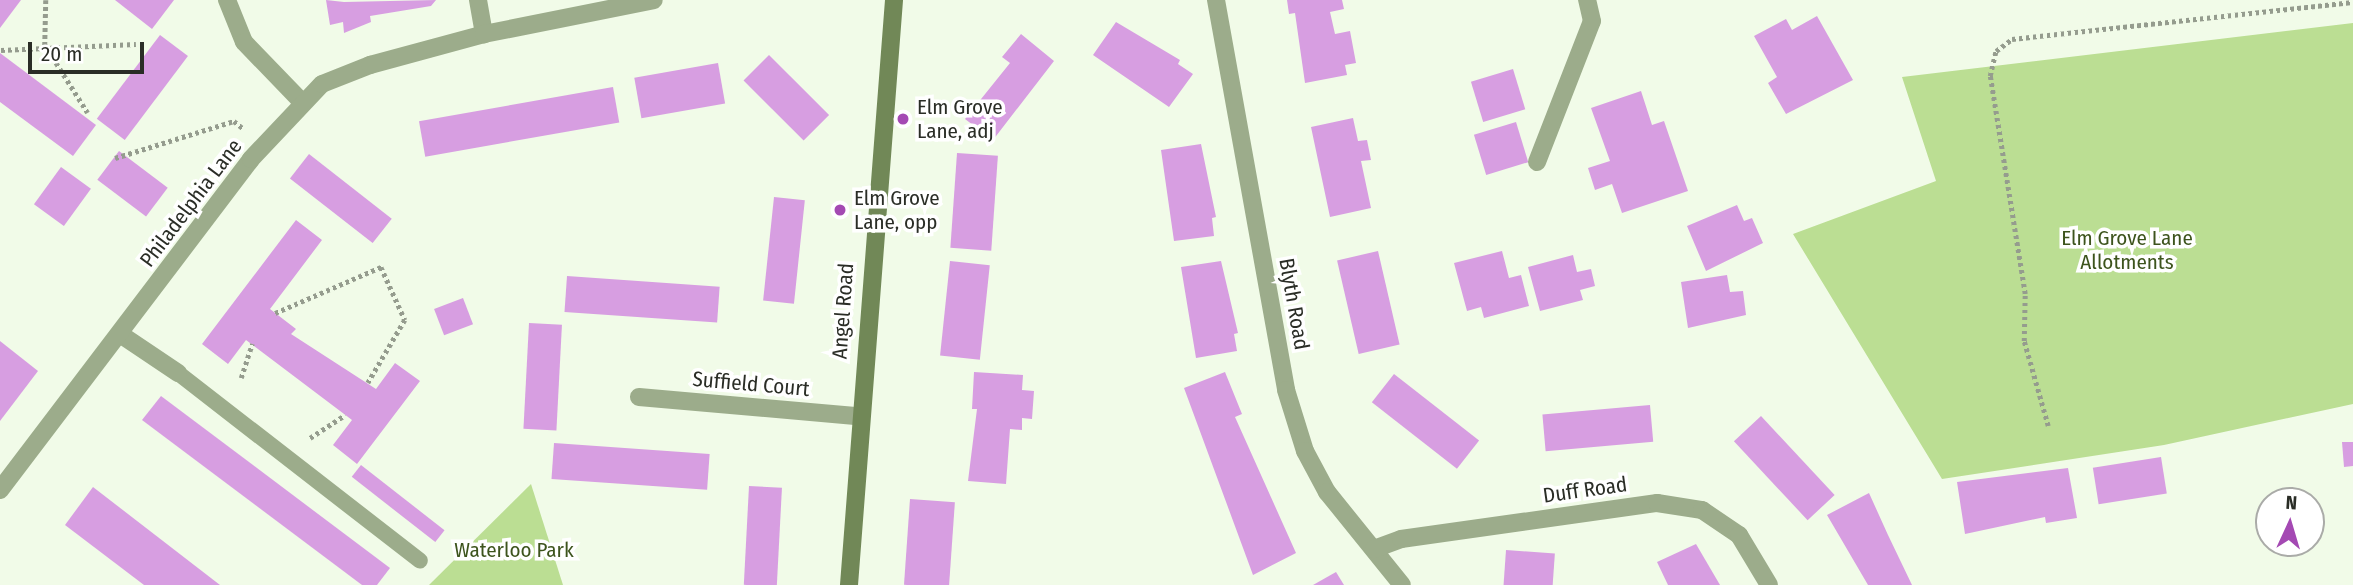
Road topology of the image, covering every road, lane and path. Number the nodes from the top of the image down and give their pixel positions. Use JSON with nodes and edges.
{"nodes":[{"id":1,"x":46,"y":0,"type":"edge"},
{"id":2,"x":228,"y":0,"type":"edge"},
{"id":3,"x":478,"y":0,"type":"edge"},
{"id":4,"x":894,"y":0,"type":"edge"},
{"id":5,"x":1216,"y":0,"type":"edge"},
{"id":6,"x":1587,"y":0,"type":"edge"},
{"id":7,"x":641,"y":1,"type":"edge"},
{"id":8,"x":2353,"y":2,"type":"edge"},
{"id":9,"x":484,"y":34,"type":"junction"},
{"id":10,"x":136,"y":44,"type":"dead end"},
{"id":11,"x":46,"y":45,"type":"junction"},
{"id":12,"x":1,"y":50,"type":"edge"},
{"id":13,"x":302,"y":102,"type":"junction"},
{"id":14,"x":88,"y":113,"type":"dead end"},
{"id":15,"x":264,"y":144,"type":"junction"},
{"id":16,"x":116,"y":158,"type":"dead end"},
{"id":17,"x":1537,"y":162,"type":"dead end"},
{"id":18,"x":275,"y":313,"type":"dead end"},
{"id":19,"x":120,"y":334,"type":"junction"},
{"id":20,"x":252,"y":344,"type":"dead end"},
{"id":21,"x":178,"y":373,"type":"joint"},
{"id":22,"x":241,"y":378,"type":"dead end"},
{"id":23,"x":368,"y":383,"type":"dead end"},
{"id":24,"x":639,"y":397,"type":"dead end"},
{"id":25,"x":345,"y":415,"type":"dead end"},
{"id":26,"x":858,"y":416,"type":"junction"},
{"id":27,"x":2048,"y":426,"type":"dead end"},
{"id":28,"x":310,"y":438,"type":"dead end"},
{"id":29,"x":0,"y":490,"type":"edge"},
{"id":30,"x":1374,"y":549,"type":"junction"},
{"id":31,"x":420,"y":561,"type":"dead end"},
{"id":32,"x":849,"y":585,"type":"edge"},
{"id":33,"x":1402,"y":585,"type":"edge"},
{"id":34,"x":1769,"y":585,"type":"edge"}],
"edges":[{"from":1,"to":11,"type":"path"},
{"from":2,"to":13,"type":"street"},
{"from":3,"to":9,"type":"street"},
{"from":4,"to":26,"type":"street","name":"Angel Road"},
{"from":5,"to":30,"type":"street","name":"Blyth Road"},
{"from":6,"to":17,"type":"street"},
{"from":7,"to":9,"type":"street","name":"Philadelphia Lane"},
{"from":8,"to":27,"type":"path"},
{"from":9,"to":13,"type":"street","name":"Philadelphia Lane"},
{"from":10,"to":11,"type":"path"},
{"from":11,"to":12,"type":"path"},
{"from":11,"to":14,"type":"path"},
{"from":13,"to":15,"type":"street","name":"Philadelphia Lane"},
{"from":15,"to":16,"type":"path"},
{"from":15,"to":19,"type":"street","name":"Philadelphia Lane"},
{"from":18,"to":23,"type":"path"},
{"from":19,"to":21,"type":"street"},
{"from":19,"to":29,"type":"street","name":"Philadelphia Lane"},
{"from":20,"to":22,"type":"path"},
{"from":21,"to":31,"type":"lane"},
{"from":24,"to":26,"type":"street","name":"Suffield Court"},
{"from":25,"to":28,"type":"path"},
{"from":26,"to":32,"type":"street","name":"Angel Road"},
{"from":30,"to":33,"type":"street","name":"Blyth Road"},
{"from":30,"to":34,"type":"street","name":"Duff Road"}]}
